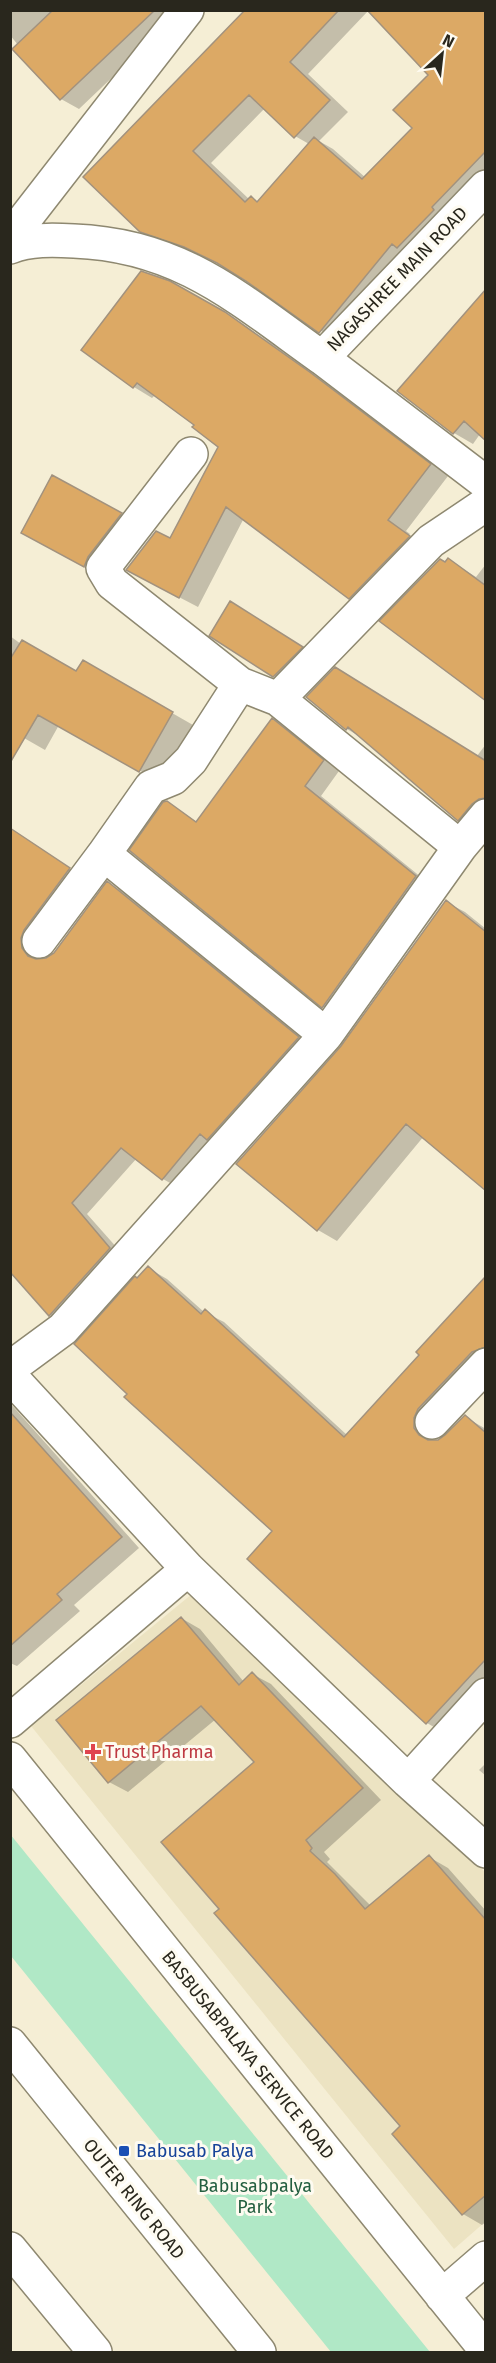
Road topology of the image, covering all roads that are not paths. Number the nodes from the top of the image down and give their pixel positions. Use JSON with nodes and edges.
{"nodes":[{"id":1,"x":187,"y":10,"type":"edge"},
{"id":2,"x":486,"y":187,"type":"edge"},
{"id":3,"x":10,"y":238,"type":"edge"},
{"id":4,"x":10,"y":247,"type":"edge"},
{"id":5,"x":322,"y":357,"type":"junction"},
{"id":6,"x":191,"y":454,"type":"dead end"},
{"id":7,"x":486,"y":483,"type":"edge"},
{"id":8,"x":486,"y":504,"type":"edge"},
{"id":9,"x":240,"y":684,"type":"junction"},
{"id":10,"x":278,"y":699,"type":"junction"},
{"id":11,"x":486,"y":816,"type":"edge"},
{"id":12,"x":460,"y":848,"type":"junction"},
{"id":13,"x":104,"y":854,"type":"junction"},
{"id":14,"x":39,"y":941,"type":"dead end"},
{"id":15,"x":326,"y":1035,"type":"junction"},
{"id":16,"x":486,"y":1365,"type":"edge"},
{"id":17,"x":10,"y":1368,"type":"edge"},
{"id":18,"x":10,"y":1376,"type":"edge"},
{"id":19,"x":432,"y":1422,"type":"dead end"},
{"id":20,"x":188,"y":1569,"type":"junction"},
{"id":21,"x":486,"y":1695,"type":"edge"},
{"id":22,"x":10,"y":1721,"type":"edge"},
{"id":23,"x":10,"y":1759,"type":"edge"},
{"id":24,"x":408,"y":1780,"type":"junction"},
{"id":25,"x":486,"y":1851,"type":"edge"},
{"id":26,"x":10,"y":2044,"type":"edge"},
{"id":27,"x":10,"y":2249,"type":"edge"},
{"id":28,"x":486,"y":2258,"type":"edge"},
{"id":29,"x":442,"y":2296,"type":"junction"},
{"id":30,"x":486,"y":2350,"type":"edge"},
{"id":31,"x":95,"y":2352,"type":"edge"},
{"id":32,"x":259,"y":2352,"type":"edge"}],
"edges":[{"from":1,"to":3,"type":"main road"},
{"from":2,"to":5,"type":"main road","name":"NAGASHREE MAIN ROAD"},
{"from":4,"to":5,"type":"main road","name":"NAGASHREE MAIN ROAD"},
{"from":5,"to":7,"type":"main road"},
{"from":6,"to":9,"type":"main road"},
{"from":8,"to":10,"type":"main road"},
{"from":9,"to":10,"type":"main road"},
{"from":9,"to":13,"type":"main road"},
{"from":10,"to":12,"type":"main road"},
{"from":11,"to":12,"type":"main road"},
{"from":12,"to":15,"type":"main road"},
{"from":13,"to":14,"type":"main road"},
{"from":13,"to":15,"type":"main road"},
{"from":15,"to":17,"type":"main road"},
{"from":16,"to":19,"type":"main road"},
{"from":18,"to":20,"type":"main road"},
{"from":20,"to":22,"type":"main road"},
{"from":20,"to":24,"type":"main road"},
{"from":21,"to":24,"type":"main road"},
{"from":23,"to":29,"type":"main road","name":"BASBUSABPALAYA SERVICE ROAD"},
{"from":24,"to":25,"type":"main road"},
{"from":26,"to":32,"type":"main road","name":"OUTER RING ROAD"},
{"from":27,"to":31,"type":"main road"},
{"from":28,"to":29,"type":"main road"},
{"from":29,"to":30,"type":"main road","name":"BASBUSABPALAYA SERVICE ROAD"}]}
